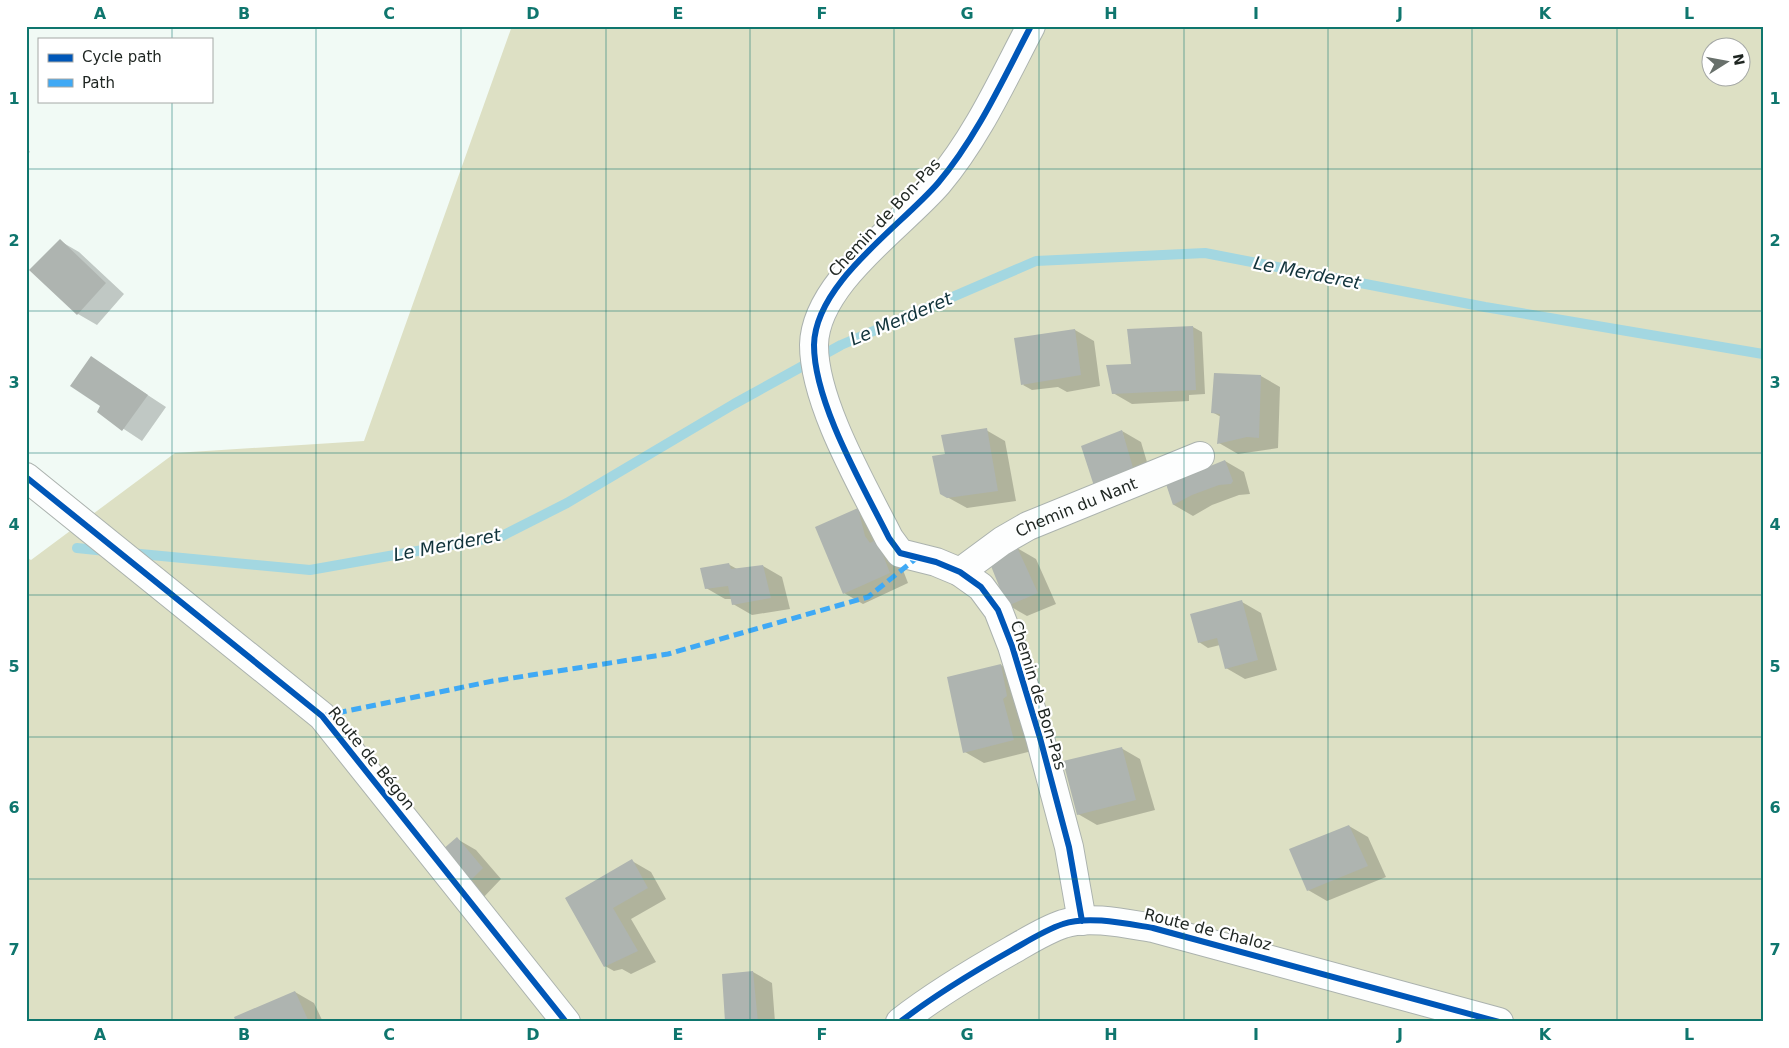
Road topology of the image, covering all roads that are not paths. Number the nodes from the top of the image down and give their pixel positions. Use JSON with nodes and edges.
{"nodes":[{"id":1,"x":1031,"y":26,"type":"edge"},
{"id":2,"x":1200,"y":456,"type":"dead end"},
{"id":3,"x":26,"y":477,"type":"edge"},
{"id":4,"x":960,"y":572,"type":"junction"},
{"id":5,"x":1082,"y":921,"type":"junction"},
{"id":6,"x":566,"y":1022,"type":"edge"},
{"id":7,"x":900,"y":1022,"type":"edge"},
{"id":8,"x":1499,"y":1022,"type":"edge"}],
"edges":[{"from":1,"to":4,"type":"street","name":"Chemin de Bon-Pas"},
{"from":2,"to":4,"type":"street","name":"Chemin du Nant"},
{"from":3,"to":6,"type":"street","name":"Route de Bégon"},
{"from":4,"to":5,"type":"street","name":"Chemin de Bon-Pas"},
{"from":5,"to":7,"type":"street","name":"Route de Chaloz"},
{"from":5,"to":8,"type":"street","name":"Route de Chaloz"}]}
